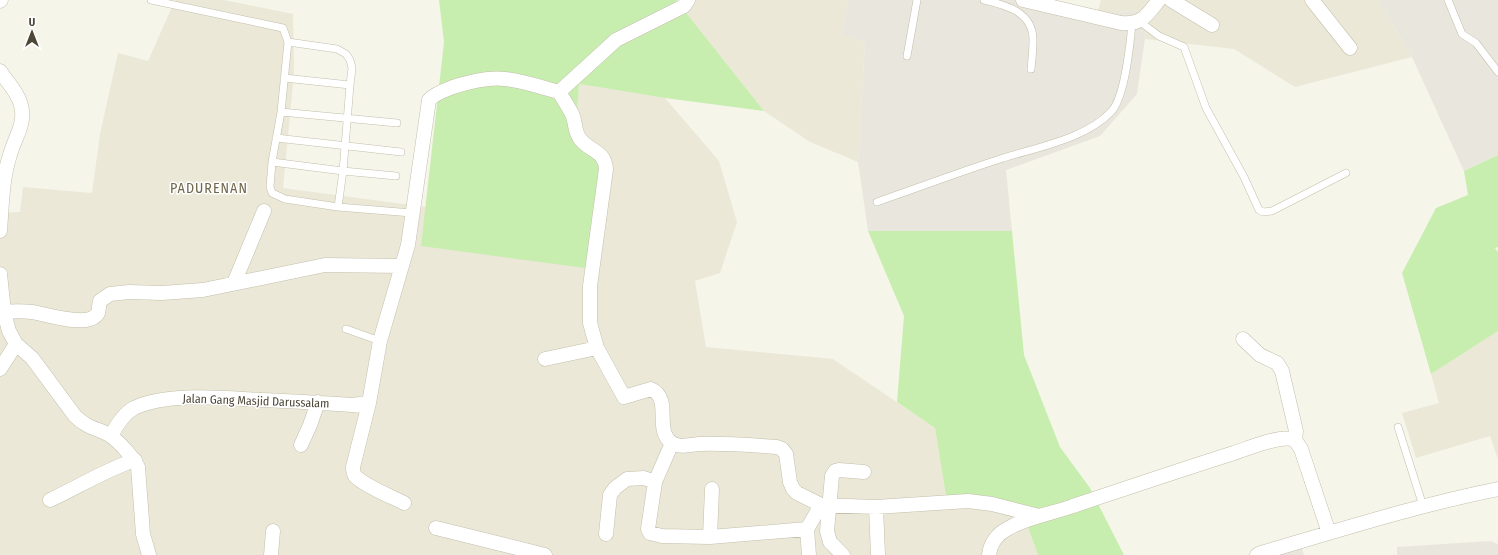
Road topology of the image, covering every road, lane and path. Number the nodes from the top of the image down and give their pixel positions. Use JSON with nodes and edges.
{"nodes":[{"id":1,"x":151,"y":0,"type":"edge"},
{"id":2,"x":688,"y":0,"type":"edge"},
{"id":3,"x":917,"y":0,"type":"edge"},
{"id":4,"x":984,"y":0,"type":"edge"},
{"id":5,"x":1023,"y":0,"type":"edge"},
{"id":6,"x":1159,"y":0,"type":"edge"},
{"id":7,"x":1171,"y":0,"type":"edge"},
{"id":8,"x":1312,"y":0,"type":"edge"},
{"id":9,"x":1448,"y":0,"type":"edge"},
{"id":10,"x":1135,"y":23,"type":"junction"},
{"id":11,"x":1212,"y":26,"type":"dead end"},
{"id":12,"x":288,"y":42,"type":"junction"},
{"id":13,"x":1350,"y":48,"type":"dead end"},
{"id":14,"x":907,"y":56,"type":"dead end"},
{"id":15,"x":1031,"y":69,"type":"dead end"},
{"id":16,"x":0,"y":71,"type":"edge"},
{"id":17,"x":1498,"y":72,"type":"edge"},
{"id":18,"x":284,"y":78,"type":"junction"},
{"id":19,"x":350,"y":85,"type":"junction"},
{"id":20,"x":559,"y":92,"type":"junction"},
{"id":21,"x":282,"y":112,"type":"junction"},
{"id":22,"x":347,"y":117,"type":"junction"},
{"id":23,"x":397,"y":123,"type":"dead end"},
{"id":24,"x":276,"y":138,"type":"junction"},
{"id":25,"x":345,"y":145,"type":"junction"},
{"id":26,"x":401,"y":152,"type":"dead end"},
{"id":27,"x":272,"y":162,"type":"junction"},
{"id":28,"x":4,"y":163,"type":"edge"},
{"id":29,"x":343,"y":171,"type":"junction"},
{"id":30,"x":1346,"y":173,"type":"dead end"},
{"id":31,"x":396,"y":176,"type":"dead end"},
{"id":32,"x":877,"y":202,"type":"dead end"},
{"id":33,"x":338,"y":207,"type":"junction"},
{"id":34,"x":264,"y":211,"type":"dead end"},
{"id":35,"x":412,"y":213,"type":"junction"},
{"id":36,"x":0,"y":231,"type":"edge"},
{"id":37,"x":402,"y":266,"type":"junction"},
{"id":38,"x":0,"y":274,"type":"edge"},
{"id":39,"x":234,"y":283,"type":"junction"},
{"id":40,"x":4,"y":321,"type":"edge"},
{"id":41,"x":346,"y":329,"type":"dead end"},
{"id":42,"x":1243,"y":339,"type":"dead end"},
{"id":43,"x":380,"y":341,"type":"junction"},
{"id":44,"x":16,"y":344,"type":"junction"},
{"id":45,"x":597,"y":348,"type":"junction"},
{"id":46,"x":545,"y":359,"type":"dead end"},
{"id":47,"x":0,"y":369,"type":"edge"},
{"id":48,"x":318,"y":402,"type":"junction"},
{"id":49,"x":369,"y":403,"type":"junction"},
{"id":50,"x":1398,"y":427,"type":"dead end"},
{"id":51,"x":111,"y":436,"type":"junction"},
{"id":52,"x":1295,"y":440,"type":"junction"},
{"id":53,"x":672,"y":443,"type":"junction"},
{"id":54,"x":301,"y":446,"type":"dead end"},
{"id":55,"x":135,"y":460,"type":"junction"},
{"id":56,"x":864,"y":472,"type":"dead end"},
{"id":57,"x":655,"y":482,"type":"junction"},
{"id":58,"x":712,"y":489,"type":"dead end"},
{"id":59,"x":1498,"y":489,"type":"edge"},
{"id":60,"x":50,"y":500,"type":"dead end"},
{"id":61,"x":404,"y":503,"type":"dead end"},
{"id":62,"x":826,"y":506,"type":"junction"},
{"id":63,"x":1423,"y":506,"type":"junction"},
{"id":64,"x":876,"y":507,"type":"junction"},
{"id":65,"x":1039,"y":516,"type":"junction"},
{"id":66,"x":436,"y":528,"type":"dead end"},
{"id":67,"x":807,"y":530,"type":"junction"},
{"id":68,"x":273,"y":531,"type":"dead end"},
{"id":69,"x":1329,"y":532,"type":"junction"},
{"id":70,"x":606,"y":534,"type":"dead end"},
{"id":71,"x":710,"y":537,"type":"junction"},
{"id":72,"x":149,"y":555,"type":"edge"},
{"id":73,"x":271,"y":555,"type":"edge"},
{"id":74,"x":545,"y":555,"type":"edge"},
{"id":75,"x":809,"y":555,"type":"edge"},
{"id":76,"x":843,"y":555,"type":"edge"},
{"id":77,"x":878,"y":555,"type":"edge"},
{"id":78,"x":989,"y":555,"type":"edge"},
{"id":79,"x":1257,"y":555,"type":"edge"}],
"edges":[{"from":1,"to":12,"type":"lane"},
{"from":2,"to":20,"type":"street"},
{"from":3,"to":14,"type":"lane"},
{"from":4,"to":15,"type":"lane"},
{"from":5,"to":10,"type":"street"},
{"from":6,"to":10,"type":"street"},
{"from":7,"to":11,"type":"street"},
{"from":8,"to":13,"type":"street"},
{"from":9,"to":17,"type":"lane"},
{"from":10,"to":30,"type":"lane"},
{"from":10,"to":32,"type":"lane"},
{"from":12,"to":18,"type":"lane"},
{"from":12,"to":19,"type":"lane"},
{"from":16,"to":28,"type":"street"},
{"from":18,"to":19,"type":"lane"},
{"from":18,"to":21,"type":"lane"},
{"from":19,"to":22,"type":"lane"},
{"from":20,"to":35,"type":"street"},
{"from":20,"to":45,"type":"street"},
{"from":21,"to":22,"type":"lane"},
{"from":21,"to":24,"type":"lane"},
{"from":22,"to":23,"type":"lane"},
{"from":22,"to":25,"type":"lane"},
{"from":24,"to":25,"type":"lane"},
{"from":24,"to":27,"type":"lane"},
{"from":25,"to":26,"type":"lane"},
{"from":25,"to":29,"type":"lane"},
{"from":27,"to":29,"type":"lane"},
{"from":27,"to":33,"type":"lane"},
{"from":28,"to":36,"type":"street"},
{"from":29,"to":31,"type":"lane"},
{"from":29,"to":33,"type":"lane"},
{"from":33,"to":35,"type":"lane"},
{"from":34,"to":39,"type":"street"},
{"from":35,"to":37,"type":"street"},
{"from":37,"to":39,"type":"street"},
{"from":37,"to":43,"type":"street"},
{"from":38,"to":40,"type":"street"},
{"from":39,"to":40,"type":"street"},
{"from":40,"to":44,"type":"street"},
{"from":41,"to":43,"type":"lane"},
{"from":42,"to":52,"type":"street"},
{"from":43,"to":49,"type":"street"},
{"from":44,"to":47,"type":"street"},
{"from":44,"to":51,"type":"street"},
{"from":45,"to":46,"type":"street"},
{"from":45,"to":53,"type":"street"},
{"from":48,"to":49,"type":"street","name":"Jalan Gang Masjid Darussalam"},
{"from":48,"to":51,"type":"street","name":"Jalan Gang Masjid Darussalam"},
{"from":48,"to":54,"type":"street"},
{"from":49,"to":61,"type":"street"},
{"from":50,"to":63,"type":"lane"},
{"from":51,"to":55,"type":"street"},
{"from":52,"to":65,"type":"street"},
{"from":52,"to":69,"type":"street"},
{"from":53,"to":57,"type":"street"},
{"from":53,"to":62,"type":"street"},
{"from":55,"to":60,"type":"street"},
{"from":55,"to":72,"type":"street"},
{"from":56,"to":62,"type":"street"},
{"from":57,"to":70,"type":"street"},
{"from":57,"to":71,"type":"street"},
{"from":58,"to":71,"type":"street"},
{"from":59,"to":63,"type":"street"},
{"from":62,"to":64,"type":"street"},
{"from":62,"to":67,"type":"street"},
{"from":62,"to":76,"type":"street"},
{"from":63,"to":69,"type":"street"},
{"from":64,"to":65,"type":"street"},
{"from":64,"to":77,"type":"street"},
{"from":65,"to":78,"type":"street"},
{"from":66,"to":74,"type":"street"},
{"from":67,"to":71,"type":"street"},
{"from":67,"to":75,"type":"street"},
{"from":68,"to":73,"type":"street"},
{"from":69,"to":79,"type":"street"}]}
